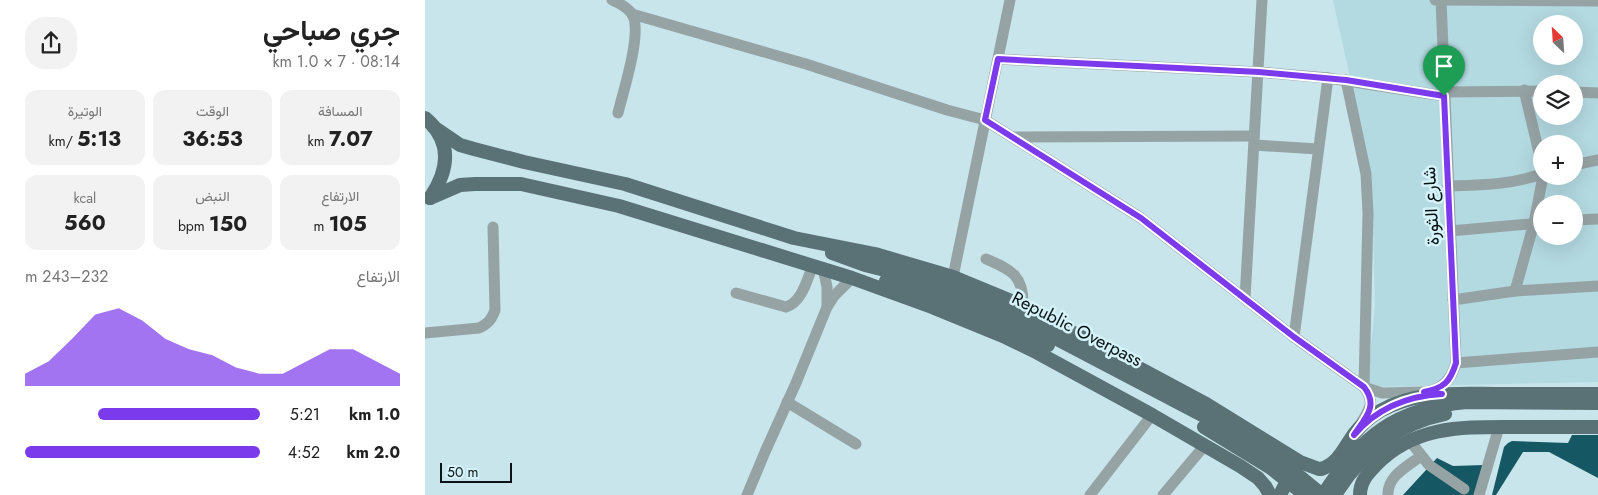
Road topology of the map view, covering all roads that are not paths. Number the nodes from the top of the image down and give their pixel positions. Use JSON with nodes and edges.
{"nodes":[{"id":1,"x":613,"y":0,"type":"edge"},
{"id":2,"x":1010,"y":0,"type":"edge"},
{"id":3,"x":1262,"y":0,"type":"edge"},
{"id":4,"x":1435,"y":0,"type":"edge"},
{"id":5,"x":1441,"y":0,"type":"edge"},
{"id":6,"x":1598,"y":1,"type":"edge"},
{"id":7,"x":632,"y":14,"type":"junction"},
{"id":8,"x":998,"y":59,"type":"junction"},
{"id":9,"x":1259,"y":72,"type":"junction"},
{"id":10,"x":1328,"y":78,"type":"junction"},
{"id":11,"x":1346,"y":80,"type":"junction"},
{"id":12,"x":1524,"y":90,"type":"junction"},
{"id":13,"x":1533,"y":91,"type":"edge"},
{"id":14,"x":1583,"y":92,"type":"edge"},
{"id":15,"x":1598,"y":93,"type":"edge"},
{"id":16,"x":1444,"y":94,"type":"junction"},
{"id":17,"x":618,"y":113,"type":"dead end"},
{"id":18,"x":425,"y":118,"type":"edge"},
{"id":19,"x":985,"y":120,"type":"junction"},
{"id":20,"x":438,"y":130,"type":"junction"},
{"id":21,"x":1535,"y":135,"type":"edge"},
{"id":22,"x":1012,"y":137,"type":"junction"},
{"id":23,"x":1254,"y":141,"type":"junction"},
{"id":24,"x":1318,"y":149,"type":"junction"},
{"id":25,"x":1598,"y":160,"type":"edge"},
{"id":26,"x":1583,"y":163,"type":"edge"},
{"id":27,"x":1533,"y":178,"type":"edge"},
{"id":28,"x":1448,"y":186,"type":"junction"},
{"id":29,"x":427,"y":200,"type":"edge"},
{"id":30,"x":1598,"y":218,"type":"edge"},
{"id":31,"x":1583,"y":219,"type":"edge"},
{"id":32,"x":1533,"y":223,"type":"edge"},
{"id":33,"x":493,"y":228,"type":"dead end"},
{"id":34,"x":1450,"y":231,"type":"junction"},
{"id":35,"x":1533,"y":235,"type":"edge"},
{"id":36,"x":794,"y":238,"type":"junction"},
{"id":37,"x":987,"y":259,"type":"dead end"},
{"id":38,"x":814,"y":265,"type":"junction"},
{"id":39,"x":887,"y":276,"type":"junction"},
{"id":40,"x":852,"y":278,"type":"junction"},
{"id":41,"x":953,"y":278,"type":"junction"},
{"id":42,"x":1598,"y":286,"type":"edge"},
{"id":43,"x":1515,"y":291,"type":"junction"},
{"id":44,"x":736,"y":293,"type":"dead end"},
{"id":45,"x":1245,"y":298,"type":"junction"},
{"id":46,"x":1453,"y":300,"type":"junction"},
{"id":47,"x":827,"y":306,"type":"junction"},
{"id":48,"x":1023,"y":306,"type":"junction"},
{"id":49,"x":425,"y":333,"type":"edge"},
{"id":50,"x":1294,"y":337,"type":"junction"},
{"id":51,"x":1598,"y":352,"type":"edge"},
{"id":52,"x":1456,"y":363,"type":"junction"},
{"id":53,"x":1364,"y":387,"type":"junction"},
{"id":54,"x":1424,"y":392,"type":"junction"},
{"id":55,"x":1442,"y":394,"type":"junction"},
{"id":56,"x":1598,"y":394,"type":"edge"},
{"id":57,"x":1410,"y":398,"type":"junction"},
{"id":58,"x":787,"y":402,"type":"junction"},
{"id":59,"x":1598,"y":403,"type":"edge"},
{"id":60,"x":1598,"y":412,"type":"edge"},
{"id":61,"x":1152,"y":415,"type":"junction"},
{"id":62,"x":1499,"y":427,"type":"junction"},
{"id":63,"x":1598,"y":427,"type":"edge"},
{"id":64,"x":1354,"y":435,"type":"junction"},
{"id":65,"x":1411,"y":441,"type":"junction"},
{"id":66,"x":856,"y":444,"type":"dead end"},
{"id":67,"x":1205,"y":445,"type":"junction"},
{"id":68,"x":1421,"y":456,"type":"junction"},
{"id":69,"x":1320,"y":469,"type":"junction"},
{"id":70,"x":1464,"y":489,"type":"dead end"},
{"id":71,"x":747,"y":495,"type":"edge"},
{"id":72,"x":1090,"y":495,"type":"edge"},
{"id":73,"x":1163,"y":495,"type":"edge"},
{"id":74,"x":1270,"y":495,"type":"edge"},
{"id":75,"x":1280,"y":495,"type":"edge"},
{"id":76,"x":1305,"y":495,"type":"edge"},
{"id":77,"x":1323,"y":495,"type":"edge"},
{"id":78,"x":1335,"y":495,"type":"edge"},
{"id":79,"x":1359,"y":495,"type":"edge"},
{"id":80,"x":1388,"y":495,"type":"edge"},
{"id":81,"x":1479,"y":495,"type":"edge"}],
"edges":[{"from":1,"to":7,"type":"street"},
{"from":2,"to":8,"type":"street"},
{"from":3,"to":9,"type":"street"},
{"from":4,"to":5,"type":"street"},
{"from":5,"to":6,"type":"street"},
{"from":5,"to":16,"type":"street","name":"شارع الثورة"},
{"from":7,"to":17,"type":"street"},
{"from":7,"to":19,"type":"street"},
{"from":8,"to":9,"type":"street"},
{"from":8,"to":19,"type":"street"},
{"from":9,"to":10,"type":"street"},
{"from":9,"to":23,"type":"street"},
{"from":10,"to":11,"type":"street"},
{"from":10,"to":24,"type":"street"},
{"from":11,"to":16,"type":"street"},
{"from":11,"to":53,"type":"street"},
{"from":12,"to":13,"type":"street"},
{"from":12,"to":16,"type":"street"},
{"from":12,"to":21,"type":"street"},
{"from":14,"to":15,"type":"street"},
{"from":16,"to":28,"type":"street","name":"شارع الثورة"},
{"from":18,"to":20,"type":"main road"},
{"from":19,"to":22,"type":"street"},
{"from":19,"to":41,"type":"street"},
{"from":20,"to":29,"type":"main road"},
{"from":20,"to":36,"type":"main road"},
{"from":22,"to":23,"type":"street"},
{"from":22,"to":45,"type":"street"},
{"from":23,"to":24,"type":"street"},
{"from":23,"to":45,"type":"street"},
{"from":24,"to":50,"type":"street"},
{"from":25,"to":26,"type":"street"},
{"from":27,"to":28,"type":"street"},
{"from":28,"to":34,"type":"street","name":"شارع الثورة"},
{"from":29,"to":38,"type":"main road"},
{"from":30,"to":31,"type":"street"},
{"from":32,"to":34,"type":"street"},
{"from":33,"to":49,"type":"street"},
{"from":34,"to":46,"type":"street","name":"شارع الثورة"},
{"from":35,"to":43,"type":"street"},
{"from":36,"to":39,"type":"main road","name":"Republic Overpass"},
{"from":36,"to":41,"type":"main road"},
{"from":37,"to":48,"type":"street"},
{"from":38,"to":39,"type":"main road","name":"Republic Overpass"},
{"from":38,"to":40,"type":"main road"},
{"from":38,"to":44,"type":"street"},
{"from":38,"to":47,"type":"street"},
{"from":39,"to":76,"type":"main road","name":"Republic Overpass","bridge":true},
{"from":39,"to":77,"type":"main road","name":"Republic Overpass","bridge":true},
{"from":40,"to":47,"type":"street"},
{"from":40,"to":61,"type":"main road"},
{"from":41,"to":48,"type":"main road"},
{"from":42,"to":43,"type":"street"},
{"from":43,"to":46,"type":"street"},
{"from":45,"to":50,"type":"street"},
{"from":46,"to":52,"type":"street","name":"شارع الثورة"},
{"from":47,"to":58,"type":"street"},
{"from":48,"to":69,"type":"main road"},
{"from":50,"to":53,"type":"street"},
{"from":51,"to":52,"type":"street"},
{"from":52,"to":54,"type":"street"},
{"from":53,"to":54,"type":"street"},
{"from":53,"to":64,"type":"street"},
{"from":54,"to":55,"type":"street"},
{"from":54,"to":57,"type":"street"},
{"from":55,"to":56,"type":"main road"},
{"from":55,"to":57,"type":"main road"},
{"from":57,"to":64,"type":"main road"},
{"from":58,"to":66,"type":"street"},
{"from":58,"to":71,"type":"street"},
{"from":59,"to":77,"type":"main road","bridge":true},
{"from":60,"to":78,"type":"main road","bridge":true},
{"from":61,"to":67,"type":"main road"},
{"from":61,"to":72,"type":"street"},
{"from":62,"to":63,"type":"main road"},
{"from":62,"to":65,"type":"main road"},
{"from":62,"to":81,"type":"street"},
{"from":64,"to":69,"type":"main road"},
{"from":65,"to":68,"type":"street"},
{"from":65,"to":79,"type":"main road"},
{"from":67,"to":73,"type":"street"},
{"from":67,"to":74,"type":"main road"},
{"from":68,"to":70,"type":"street"},
{"from":68,"to":80,"type":"street"},
{"from":69,"to":75,"type":"main road"},
{"from":69,"to":79,"type":"main road"}]}
